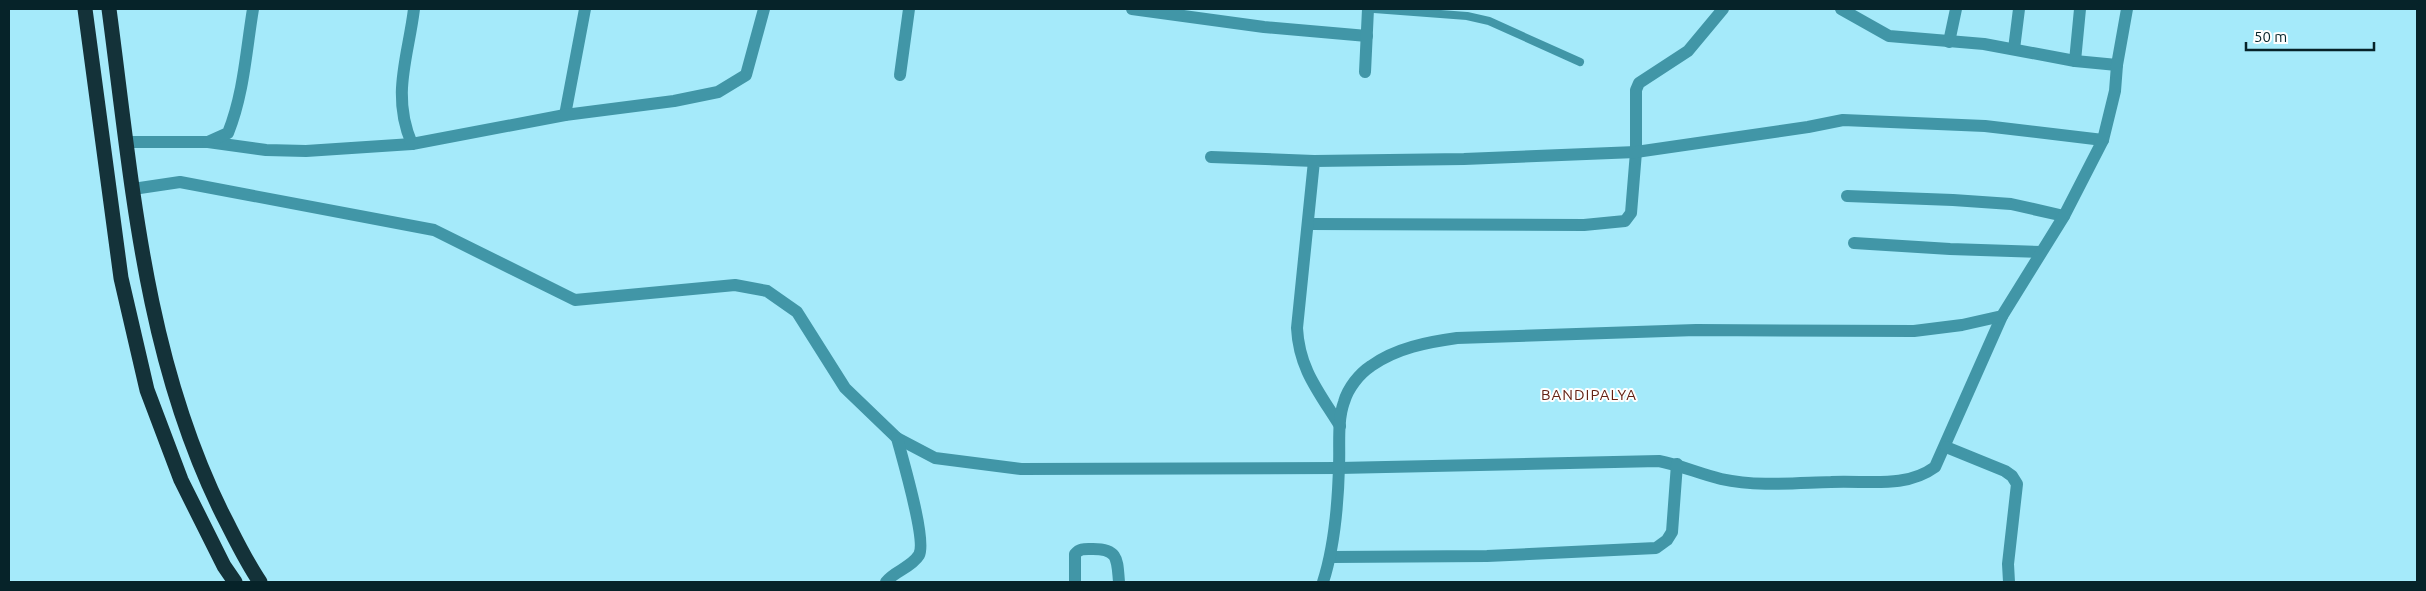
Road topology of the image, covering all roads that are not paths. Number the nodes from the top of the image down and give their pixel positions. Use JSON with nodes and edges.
{"nodes":[{"id":1,"x":85,"y":9,"type":"edge"},
{"id":2,"x":109,"y":9,"type":"edge"},
{"id":3,"x":252,"y":9,"type":"edge"},
{"id":4,"x":414,"y":9,"type":"edge"},
{"id":5,"x":585,"y":9,"type":"edge"},
{"id":6,"x":764,"y":9,"type":"edge"},
{"id":7,"x":909,"y":9,"type":"edge"},
{"id":8,"x":1132,"y":9,"type":"edge"},
{"id":9,"x":1368,"y":9,"type":"edge"},
{"id":10,"x":1374,"y":9,"type":"edge"},
{"id":11,"x":1723,"y":9,"type":"edge"},
{"id":12,"x":1841,"y":9,"type":"edge"},
{"id":13,"x":1956,"y":9,"type":"edge"},
{"id":14,"x":2018,"y":9,"type":"edge"},
{"id":15,"x":2080,"y":9,"type":"edge"},
{"id":16,"x":2127,"y":9,"type":"edge"},
{"id":17,"x":1367,"y":36,"type":"junction"},
{"id":18,"x":1949,"y":42,"type":"junction"},
{"id":19,"x":2014,"y":49,"type":"junction"},
{"id":20,"x":2075,"y":61,"type":"junction"},
{"id":21,"x":1580,"y":62,"type":"dead end"},
{"id":22,"x":2117,"y":65,"type":"junction"},
{"id":23,"x":1365,"y":72,"type":"dead end"},
{"id":24,"x":900,"y":75,"type":"dead end"},
{"id":25,"x":565,"y":115,"type":"junction"},
{"id":26,"x":2103,"y":140,"type":"junction"},
{"id":27,"x":127,"y":142,"type":"junction"},
{"id":28,"x":208,"y":142,"type":"junction"},
{"id":29,"x":412,"y":144,"type":"junction"},
{"id":30,"x":1636,"y":152,"type":"junction"},
{"id":31,"x":1211,"y":156,"type":"dead end"},
{"id":32,"x":1314,"y":161,"type":"junction"},
{"id":33,"x":133,"y":189,"type":"junction"},
{"id":34,"x":1847,"y":196,"type":"dead end"},
{"id":35,"x":2064,"y":216,"type":"junction"},
{"id":36,"x":1309,"y":224,"type":"junction"},
{"id":37,"x":1854,"y":242,"type":"dead end"},
{"id":38,"x":2041,"y":252,"type":"junction"},
{"id":39,"x":2002,"y":316,"type":"junction"},
{"id":40,"x":1340,"y":426,"type":"junction"},
{"id":41,"x":897,"y":438,"type":"junction"},
{"id":42,"x":1946,"y":447,"type":"junction"},
{"id":43,"x":1677,"y":464,"type":"junction"},
{"id":44,"x":1339,"y":468,"type":"junction"},
{"id":45,"x":1331,"y":557,"type":"junction"},
{"id":46,"x":235,"y":582,"type":"edge"},
{"id":47,"x":260,"y":582,"type":"edge"},
{"id":48,"x":886,"y":582,"type":"edge"},
{"id":49,"x":1075,"y":582,"type":"edge"},
{"id":50,"x":1119,"y":582,"type":"edge"},
{"id":51,"x":1323,"y":582,"type":"edge"},
{"id":52,"x":2009,"y":582,"type":"edge"}],
"edges":[{"from":1,"to":46,"type":"highway"},
{"from":2,"to":27,"type":"highway"},
{"from":3,"to":28,"type":"street"},
{"from":4,"to":29,"type":"street"},
{"from":5,"to":25,"type":"street"},
{"from":6,"to":25,"type":"street"},
{"from":7,"to":24,"type":"street"},
{"from":8,"to":17,"type":"street"},
{"from":9,"to":17,"type":"street"},
{"from":10,"to":21,"type":"lane"},
{"from":11,"to":30,"type":"street"},
{"from":12,"to":18,"type":"street"},
{"from":13,"to":18,"type":"street"},
{"from":14,"to":19,"type":"street"},
{"from":15,"to":20,"type":"street"},
{"from":16,"to":22,"type":"street"},
{"from":17,"to":23,"type":"street"},
{"from":18,"to":19,"type":"street"},
{"from":19,"to":20,"type":"street"},
{"from":20,"to":22,"type":"street"},
{"from":22,"to":26,"type":"street"},
{"from":25,"to":29,"type":"street"},
{"from":26,"to":30,"type":"street"},
{"from":26,"to":35,"type":"street"},
{"from":27,"to":28,"type":"street"},
{"from":27,"to":33,"type":"highway"},
{"from":28,"to":29,"type":"street"},
{"from":30,"to":32,"type":"street"},
{"from":30,"to":36,"type":"street"},
{"from":31,"to":32,"type":"street"},
{"from":32,"to":36,"type":"street"},
{"from":33,"to":41,"type":"street"},
{"from":33,"to":47,"type":"highway"},
{"from":34,"to":35,"type":"street"},
{"from":35,"to":38,"type":"street"},
{"from":36,"to":40,"type":"street"},
{"from":37,"to":38,"type":"street"},
{"from":38,"to":39,"type":"street"},
{"from":39,"to":40,"type":"street"},
{"from":39,"to":42,"type":"street"},
{"from":40,"to":44,"type":"street"},
{"from":41,"to":44,"type":"street"},
{"from":41,"to":48,"type":"street"},
{"from":42,"to":43,"type":"street"},
{"from":42,"to":52,"type":"street"},
{"from":43,"to":44,"type":"street"},
{"from":43,"to":45,"type":"street"},
{"from":44,"to":45,"type":"street"},
{"from":45,"to":51,"type":"street"},
{"from":49,"to":50,"type":"street"}]}
